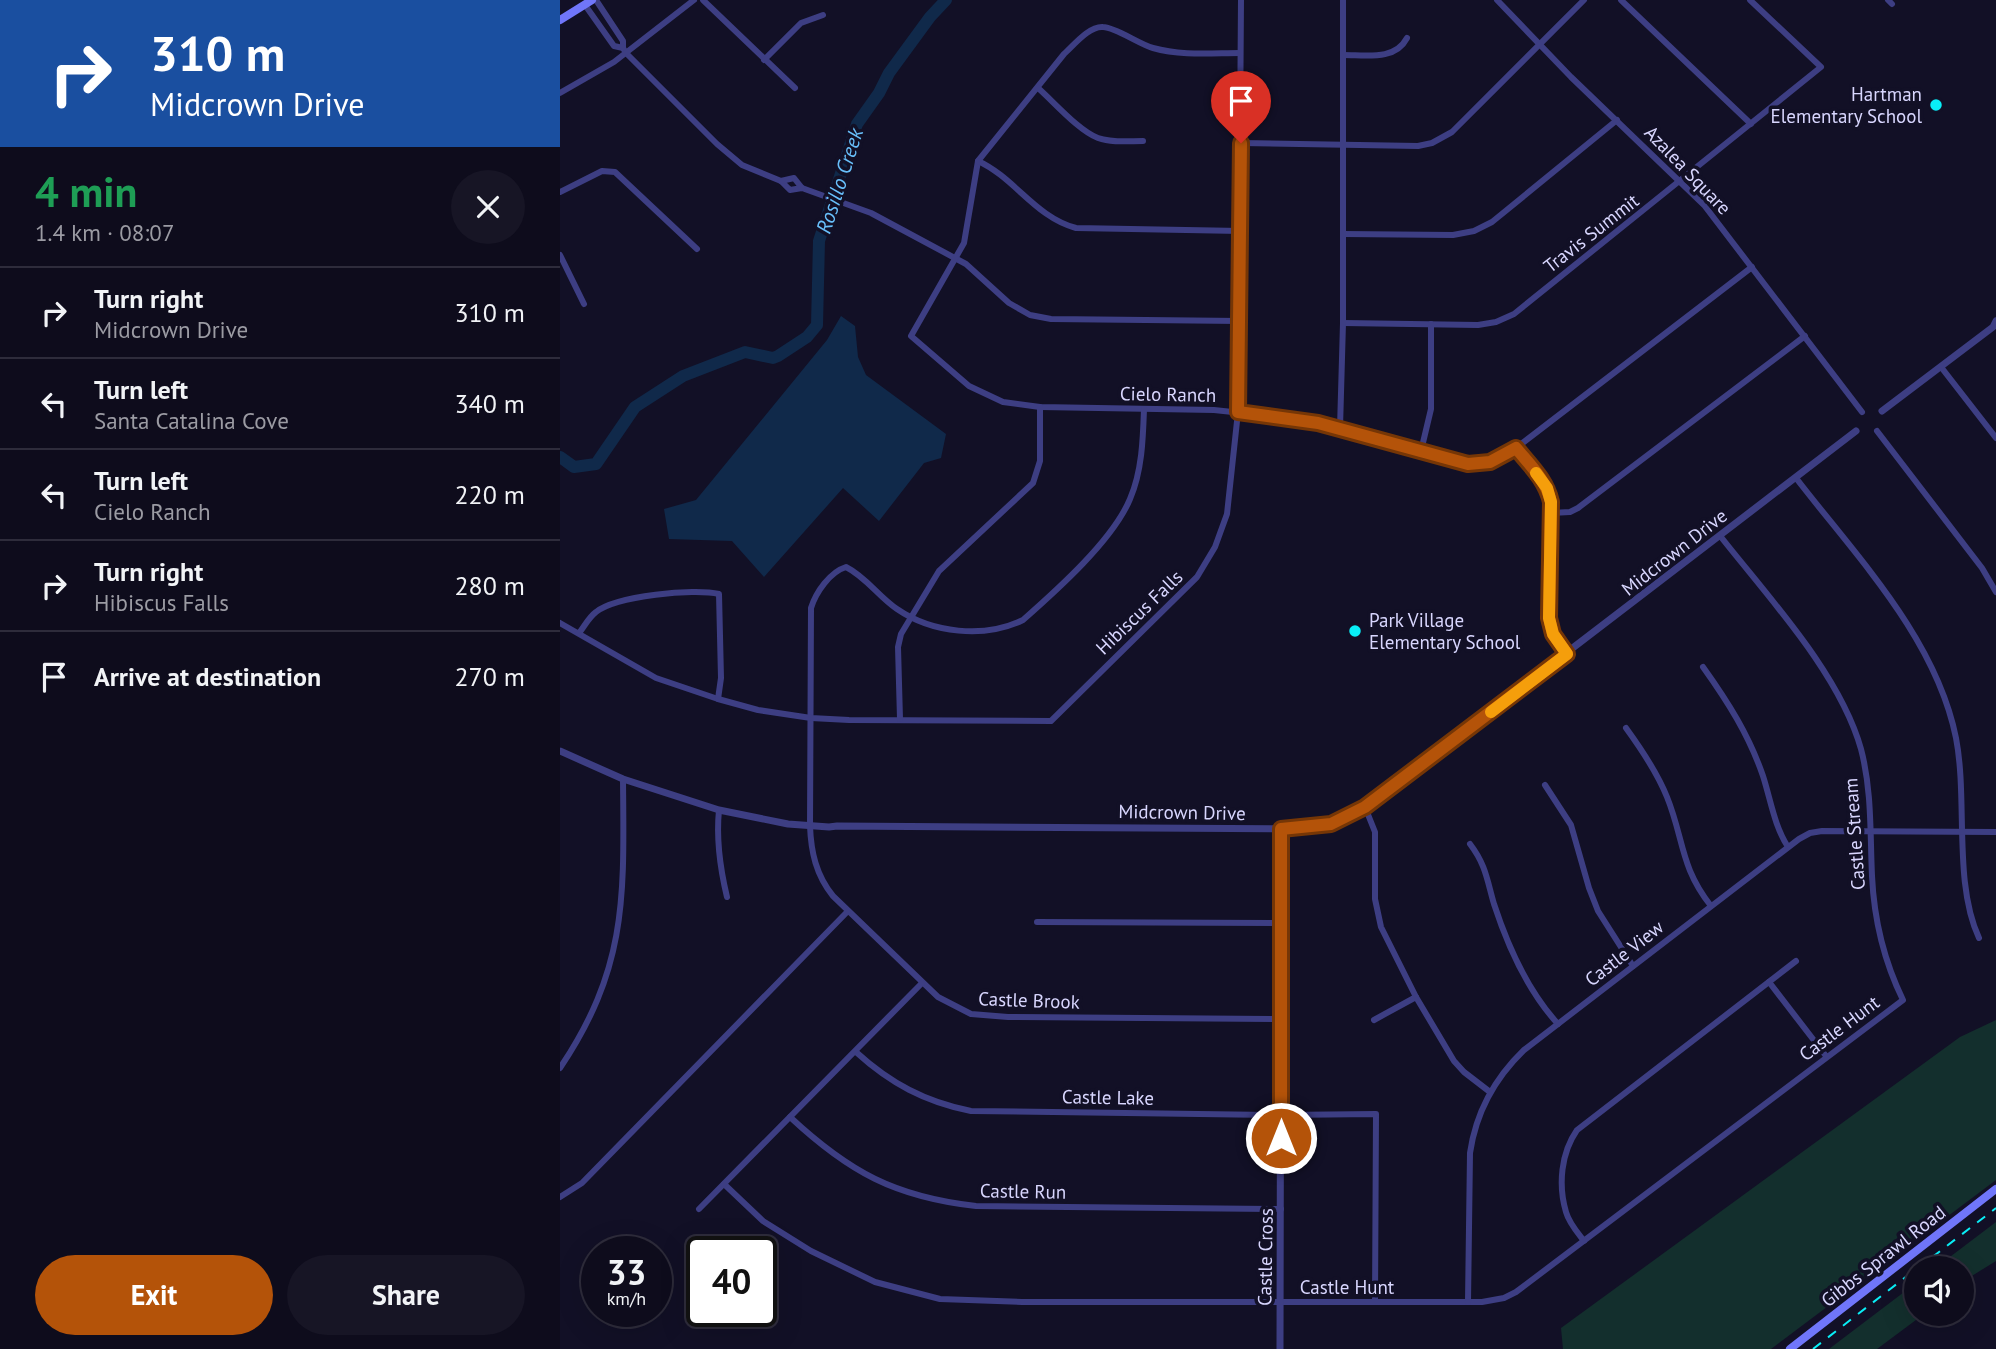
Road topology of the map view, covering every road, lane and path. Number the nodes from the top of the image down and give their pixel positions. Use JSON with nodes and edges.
{"nodes":[{"id":1,"x":694,"y":0,"type":"edge"},
{"id":2,"x":704,"y":0,"type":"edge"},
{"id":3,"x":1241,"y":0,"type":"edge"},
{"id":4,"x":1343,"y":0,"type":"edge"},
{"id":5,"x":1497,"y":0,"type":"edge"},
{"id":6,"x":1584,"y":0,"type":"edge"},
{"id":7,"x":1621,"y":0,"type":"edge"},
{"id":8,"x":1750,"y":0,"type":"edge"},
{"id":9,"x":591,"y":2,"type":"edge"},
{"id":10,"x":822,"y":15,"type":"dead end"},
{"id":11,"x":560,"y":20,"type":"edge"},
{"id":12,"x":1408,"y":38,"type":"dead end"},
{"id":13,"x":1539,"y":45,"type":"junction"},
{"id":14,"x":624,"y":50,"type":"junction"},
{"id":15,"x":1240,"y":53,"type":"junction"},
{"id":16,"x":1343,"y":55,"type":"junction"},
{"id":17,"x":764,"y":60,"type":"junction"},
{"id":18,"x":795,"y":88,"type":"dead end"},
{"id":19,"x":1038,"y":88,"type":"junction"},
{"id":20,"x":560,"y":93,"type":"edge"},
{"id":21,"x":1617,"y":120,"type":"junction"},
{"id":22,"x":1751,"y":124,"type":"junction"},
{"id":23,"x":1143,"y":141,"type":"dead end"},
{"id":24,"x":1241,"y":143,"type":"junction"},
{"id":25,"x":1343,"y":145,"type":"junction"},
{"id":26,"x":978,"y":161,"type":"junction"},
{"id":27,"x":781,"y":181,"type":"junction"},
{"id":28,"x":1682,"y":181,"type":"junction"},
{"id":29,"x":802,"y":188,"type":"junction"},
{"id":30,"x":560,"y":192,"type":"edge"},
{"id":31,"x":1241,"y":231,"type":"junction"},
{"id":32,"x":1343,"y":234,"type":"junction"},
{"id":33,"x":697,"y":249,"type":"dead end"},
{"id":34,"x":560,"y":255,"type":"edge"},
{"id":35,"x":956,"y":258,"type":"junction"},
{"id":36,"x":1752,"y":267,"type":"junction"},
{"id":37,"x":584,"y":304,"type":"dead end"},
{"id":38,"x":1240,"y":321,"type":"junction"},
{"id":39,"x":1343,"y":323,"type":"junction"},
{"id":40,"x":1432,"y":324,"type":"junction"},
{"id":41,"x":1995,"y":325,"type":"edge"},
{"id":42,"x":1805,"y":336,"type":"junction"},
{"id":43,"x":1941,"y":367,"type":"junction"},
{"id":44,"x":1040,"y":407,"type":"junction"},
{"id":45,"x":1144,"y":409,"type":"junction"},
{"id":46,"x":1882,"y":411,"type":"dead end"},
{"id":47,"x":1238,"y":412,"type":"junction"},
{"id":48,"x":1861,"y":412,"type":"dead end"},
{"id":49,"x":1340,"y":428,"type":"junction"},
{"id":50,"x":1856,"y":431,"type":"dead end"},
{"id":51,"x":1877,"y":431,"type":"dead end"},
{"id":52,"x":1996,"y":438,"type":"edge"},
{"id":53,"x":1516,"y":448,"type":"junction"},
{"id":54,"x":1420,"y":451,"type":"junction"},
{"id":55,"x":1796,"y":478,"type":"junction"},
{"id":56,"x":1551,"y":513,"type":"junction"},
{"id":57,"x":1721,"y":537,"type":"junction"},
{"id":58,"x":1996,"y":592,"type":"edge"},
{"id":59,"x":911,"y":616,"type":"junction"},
{"id":60,"x":560,"y":622,"type":"edge"},
{"id":61,"x":579,"y":633,"type":"junction"},
{"id":62,"x":1567,"y":654,"type":"junction"},
{"id":63,"x":1703,"y":667,"type":"dead end"},
{"id":64,"x":718,"y":699,"type":"junction"},
{"id":65,"x":811,"y":718,"type":"junction"},
{"id":66,"x":900,"y":719,"type":"junction"},
{"id":67,"x":1626,"y":728,"type":"dead end"},
{"id":68,"x":560,"y":751,"type":"edge"},
{"id":69,"x":623,"y":779,"type":"junction"},
{"id":70,"x":1545,"y":785,"type":"dead end"},
{"id":71,"x":1365,"y":807,"type":"junction"},
{"id":72,"x":719,"y":810,"type":"junction"},
{"id":73,"x":810,"y":824,"type":"junction"},
{"id":74,"x":1281,"y":829,"type":"junction"},
{"id":75,"x":1871,"y":831,"type":"junction"},
{"id":76,"x":1964,"y":832,"type":"junction"},
{"id":77,"x":1996,"y":832,"type":"edge"},
{"id":78,"x":1471,"y":844,"type":"dead end"},
{"id":79,"x":1788,"y":848,"type":"junction"},
{"id":80,"x":727,"y":897,"type":"dead end"},
{"id":81,"x":1711,"y":906,"type":"junction"},
{"id":82,"x":848,"y":911,"type":"junction"},
{"id":83,"x":1037,"y":922,"type":"dead end"},
{"id":84,"x":1280,"y":923,"type":"junction"},
{"id":85,"x":1979,"y":938,"type":"dead end"},
{"id":86,"x":1796,"y":961,"type":"dead end"},
{"id":87,"x":1633,"y":966,"type":"junction"},
{"id":88,"x":1769,"y":982,"type":"junction"},
{"id":89,"x":922,"y":983,"type":"junction"},
{"id":90,"x":1416,"y":997,"type":"junction"},
{"id":91,"x":1903,"y":1000,"type":"joint"},
{"id":92,"x":1281,"y":1019,"type":"junction"},
{"id":93,"x":1374,"y":1020,"type":"dead end"},
{"id":94,"x":1558,"y":1024,"type":"junction"},
{"id":95,"x":856,"y":1052,"type":"junction"},
{"id":96,"x":1826,"y":1056,"type":"junction"},
{"id":97,"x":560,"y":1068,"type":"edge"},
{"id":98,"x":1490,"y":1092,"type":"junction"},
{"id":99,"x":1281,"y":1115,"type":"junction"},
{"id":100,"x":790,"y":1117,"type":"junction"},
{"id":101,"x":724,"y":1184,"type":"junction"},
{"id":102,"x":1996,"y":1188,"type":"edge"},
{"id":103,"x":560,"y":1197,"type":"edge"},
{"id":104,"x":699,"y":1209,"type":"dead end"},
{"id":105,"x":1281,"y":1209,"type":"junction"},
{"id":106,"x":1584,"y":1241,"type":"junction"},
{"id":107,"x":1375,"y":1302,"type":"junction"},
{"id":108,"x":1468,"y":1302,"type":"junction"},
{"id":109,"x":1280,"y":1303,"type":"junction"},
{"id":110,"x":1280,"y":1349,"type":"edge"},
{"id":111,"x":1790,"y":1349,"type":"edge"}],
"edges":[{"from":1,"to":14,"type":"street"},
{"from":2,"to":17,"type":"street"},
{"from":3,"to":15,"type":"street","name":"Hibiscus Falls"},
{"from":4,"to":16,"type":"street"},
{"from":5,"to":13,"type":"street","name":"Azalea Square"},
{"from":6,"to":13,"type":"street"},
{"from":7,"to":22,"type":"street"},
{"from":8,"to":22,"type":"street","name":"Travis Summit"},
{"from":9,"to":11,"type":"main road"},
{"from":9,"to":14,"type":"street"},
{"from":9,"to":14,"type":"street"},
{"from":10,"to":17,"type":"street"},
{"from":12,"to":16,"type":"street"},
{"from":13,"to":21,"type":"street","name":"Azalea Square"},
{"from":13,"to":25,"type":"street"},
{"from":14,"to":20,"type":"street"},
{"from":14,"to":27,"type":"street"},
{"from":15,"to":19,"type":"street"},
{"from":15,"to":24,"type":"street","name":"Hibiscus Falls"},
{"from":16,"to":25,"type":"street"},
{"from":17,"to":18,"type":"street"},
{"from":19,"to":23,"type":"street"},
{"from":19,"to":26,"type":"street"},
{"from":21,"to":28,"type":"street","name":"Azalea Square"},
{"from":21,"to":32,"type":"street"},
{"from":22,"to":28,"type":"street","name":"Travis Summit"},
{"from":24,"to":25,"type":"street"},
{"from":24,"to":31,"type":"street","name":"Hibiscus Falls"},
{"from":25,"to":32,"type":"street"},
{"from":26,"to":31,"type":"street"},
{"from":26,"to":35,"type":"street"},
{"from":27,"to":29,"type":"street"},
{"from":27,"to":29,"type":"street"},
{"from":28,"to":36,"type":"street","name":"Azalea Square"},
{"from":28,"to":40,"type":"street","name":"Travis Summit"},
{"from":29,"to":35,"type":"street"},
{"from":30,"to":33,"type":"street"},
{"from":31,"to":38,"type":"street","name":"Hibiscus Falls"},
{"from":32,"to":39,"type":"street"},
{"from":34,"to":37,"type":"street"},
{"from":35,"to":38,"type":"street"},
{"from":35,"to":44,"type":"street","name":"Cielo Ranch"},
{"from":36,"to":42,"type":"street","name":"Azalea Square"},
{"from":36,"to":53,"type":"street","name":"Cielo Ranch"},
{"from":38,"to":47,"type":"street","name":"Hibiscus Falls"},
{"from":39,"to":40,"type":"street","name":"Travis Summit"},
{"from":39,"to":49,"type":"street"},
{"from":40,"to":54,"type":"street"},
{"from":41,"to":43,"type":"street"},
{"from":42,"to":48,"type":"street","name":"Azalea Square"},
{"from":42,"to":56,"type":"street"},
{"from":43,"to":46,"type":"street"},
{"from":43,"to":52,"type":"street"},
{"from":44,"to":45,"type":"street","name":"Cielo Ranch"},
{"from":44,"to":59,"type":"street"},
{"from":45,"to":47,"type":"street","name":"Cielo Ranch"},
{"from":45,"to":59,"type":"street"},
{"from":47,"to":49,"type":"street","name":"Cielo Ranch"},
{"from":47,"to":66,"type":"street","name":"Hibiscus Falls"},
{"from":49,"to":54,"type":"street","name":"Cielo Ranch"},
{"from":50,"to":55,"type":"street","name":"Midcrown Drive"},
{"from":51,"to":58,"type":"street"},
{"from":53,"to":54,"type":"street","name":"Cielo Ranch"},
{"from":53,"to":56,"type":"street"},
{"from":55,"to":57,"type":"street","name":"Midcrown Drive"},
{"from":55,"to":76,"type":"street"},
{"from":56,"to":62,"type":"street"},
{"from":57,"to":62,"type":"street","name":"Midcrown Drive"},
{"from":57,"to":75,"type":"street","name":"Castle Stream"},
{"from":59,"to":65,"type":"street","name":"Castle Brook"},
{"from":59,"to":66,"type":"street"},
{"from":60,"to":61,"type":"street","name":"Hibiscus Falls"},
{"from":61,"to":64,"type":"street","name":"Hibiscus Falls"},
{"from":61,"to":64,"type":"street"},
{"from":62,"to":71,"type":"street","name":"Midcrown Drive"},
{"from":63,"to":79,"type":"street"},
{"from":64,"to":65,"type":"street","name":"Hibiscus Falls"},
{"from":65,"to":66,"type":"street","name":"Hibiscus Falls"},
{"from":65,"to":73,"type":"street","name":"Castle Brook"},
{"from":67,"to":81,"type":"street"},
{"from":68,"to":69,"type":"street","name":"Midcrown Drive"},
{"from":69,"to":72,"type":"street","name":"Midcrown Drive"},
{"from":69,"to":97,"type":"street"},
{"from":70,"to":87,"type":"street"},
{"from":71,"to":74,"type":"street","name":"Midcrown Drive"},
{"from":71,"to":90,"type":"street"},
{"from":72,"to":73,"type":"street","name":"Midcrown Drive"},
{"from":72,"to":80,"type":"street"},
{"from":73,"to":74,"type":"street","name":"Midcrown Drive"},
{"from":73,"to":82,"type":"street","name":"Castle Brook"},
{"from":74,"to":84,"type":"street","name":"Castle Cross"},
{"from":75,"to":76,"type":"street","name":"Castle View"},
{"from":75,"to":79,"type":"street","name":"Castle View"},
{"from":75,"to":91,"type":"street","name":"Castle Stream"},
{"from":76,"to":77,"type":"street","name":"Castle View"},
{"from":76,"to":85,"type":"street"},
{"from":78,"to":94,"type":"street"},
{"from":79,"to":81,"type":"street","name":"Castle View"},
{"from":81,"to":87,"type":"street","name":"Castle View"},
{"from":82,"to":89,"type":"street","name":"Castle Brook"},
{"from":82,"to":103,"type":"street"},
{"from":83,"to":84,"type":"street"},
{"from":84,"to":92,"type":"street","name":"Castle Cross"},
{"from":86,"to":88,"type":"street"},
{"from":87,"to":94,"type":"street","name":"Castle View"},
{"from":88,"to":96,"type":"street"},
{"from":88,"to":106,"type":"street"},
{"from":89,"to":92,"type":"street","name":"Castle Brook"},
{"from":89,"to":95,"type":"street"},
{"from":90,"to":93,"type":"street"},
{"from":90,"to":98,"type":"street"},
{"from":91,"to":96,"type":"street","name":"Castle Hunt"},
{"from":92,"to":99,"type":"street","name":"Castle Cross"},
{"from":94,"to":98,"type":"street","name":"Castle View"},
{"from":95,"to":99,"type":"street","name":"Castle Lake"},
{"from":95,"to":100,"type":"street"},
{"from":96,"to":106,"type":"street","name":"Castle Hunt"},
{"from":98,"to":108,"type":"street","name":"Castle View"},
{"from":99,"to":105,"type":"street","name":"Castle Cross"},
{"from":99,"to":107,"type":"street","name":"Castle Lake"},
{"from":100,"to":101,"type":"street"},
{"from":100,"to":105,"type":"street","name":"Castle Run"},
{"from":101,"to":104,"type":"street"},
{"from":101,"to":109,"type":"street","name":"Castle Hunt"},
{"from":102,"to":111,"type":"main road","name":"Gibbs Sprawl Road"},
{"from":105,"to":109,"type":"street","name":"Castle Cross"},
{"from":106,"to":108,"type":"street","name":"Castle Hunt"},
{"from":107,"to":108,"type":"street","name":"Castle Hunt"},
{"from":107,"to":109,"type":"street","name":"Castle Hunt"},
{"from":109,"to":110,"type":"street","name":"Castle Cross"}]}
